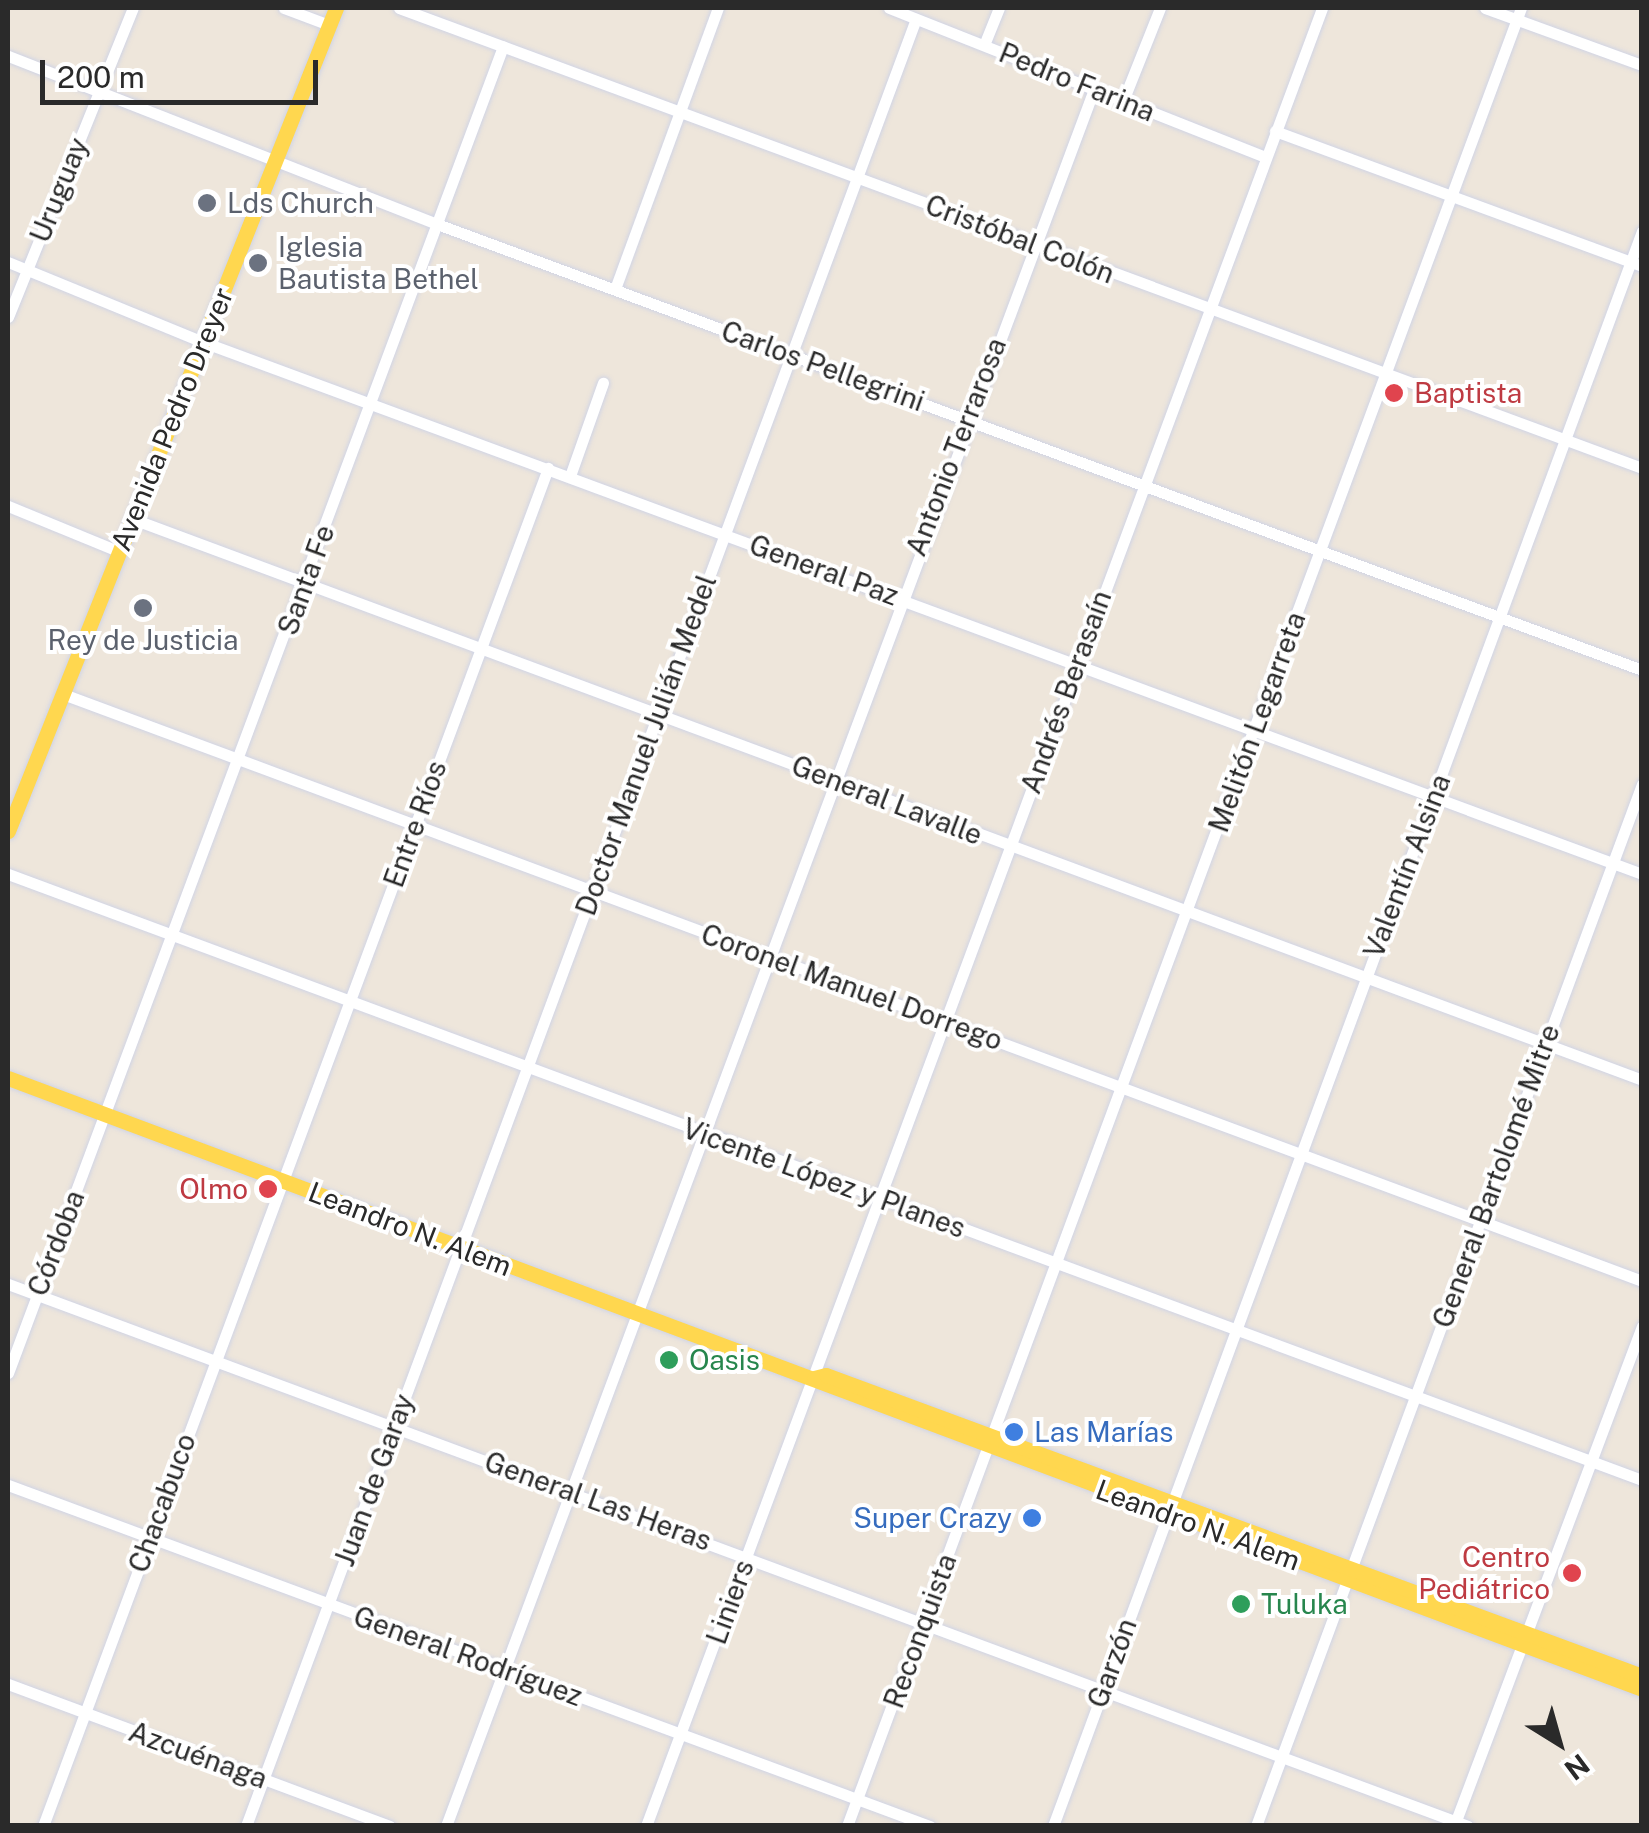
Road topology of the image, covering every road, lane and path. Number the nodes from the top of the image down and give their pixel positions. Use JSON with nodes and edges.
{"nodes":[{"id":1,"x":133,"y":8,"type":"edge"},
{"id":2,"x":284,"y":8,"type":"edge"},
{"id":3,"x":336,"y":8,"type":"edge"},
{"id":4,"x":399,"y":8,"type":"edge"},
{"id":5,"x":718,"y":8,"type":"edge"},
{"id":6,"x":888,"y":8,"type":"edge"},
{"id":7,"x":999,"y":8,"type":"edge"},
{"id":8,"x":1160,"y":8,"type":"edge"},
{"id":9,"x":1322,"y":8,"type":"edge"},
{"id":10,"x":1485,"y":8,"type":"edge"},
{"id":11,"x":1519,"y":14,"type":"edge"},
{"id":12,"x":916,"y":19,"type":"junction"},
{"id":13,"x":329,"y":26,"type":"junction"},
{"id":14,"x":984,"y":45,"type":"junction"},
{"id":15,"x":502,"y":46,"type":"junction"},
{"id":16,"x":8,"y":56,"type":"edge"},
{"id":17,"x":1642,"y":65,"type":"edge"},
{"id":18,"x":1094,"y":89,"type":"junction"},
{"id":19,"x":98,"y":93,"type":"junction"},
{"id":20,"x":1123,"y":101,"type":"junction"},
{"id":21,"x":680,"y":112,"type":"junction"},
{"id":22,"x":1275,"y":131,"type":"junction"},
{"id":23,"x":1266,"y":157,"type":"junction"},
{"id":24,"x":274,"y":162,"type":"junction"},
{"id":25,"x":856,"y":177,"type":"junction"},
{"id":26,"x":1452,"y":196,"type":"junction"},
{"id":27,"x":437,"y":224,"type":"junction"},
{"id":28,"x":1642,"y":231,"type":"edge"},
{"id":29,"x":1033,"y":243,"type":"junction"},
{"id":30,"x":8,"y":262,"type":"edge"},
{"id":31,"x":1636,"y":264,"type":"edge"},
{"id":32,"x":26,"y":270,"type":"junction"},
{"id":33,"x":615,"y":289,"type":"junction"},
{"id":34,"x":1208,"y":311,"type":"junction"},
{"id":35,"x":8,"y":317,"type":"edge"},
{"id":36,"x":203,"y":342,"type":"junction"},
{"id":37,"x":790,"y":354,"type":"junction"},
{"id":38,"x":1385,"y":373,"type":"junction"},
{"id":39,"x":603,"y":384,"type":"dead end"},
{"id":40,"x":369,"y":404,"type":"junction"},
{"id":41,"x":966,"y":418,"type":"junction"},
{"id":42,"x":1564,"y":440,"type":"junction"},
{"id":43,"x":548,"y":468,"type":"junction"},
{"id":44,"x":1642,"y":468,"type":"edge"},
{"id":45,"x":570,"y":476,"type":"junction"},
{"id":46,"x":1142,"y":485,"type":"junction"},
{"id":47,"x":8,"y":506,"type":"edge"},
{"id":48,"x":133,"y":520,"type":"junction"},
{"id":49,"x":725,"y":533,"type":"junction"},
{"id":50,"x":1318,"y":549,"type":"junction"},
{"id":51,"x":120,"y":552,"type":"junction"},
{"id":52,"x":304,"y":583,"type":"junction"},
{"id":53,"x":900,"y":598,"type":"junction"},
{"id":54,"x":1498,"y":616,"type":"junction"},
{"id":55,"x":481,"y":649,"type":"junction"},
{"id":56,"x":1075,"y":664,"type":"junction"},
{"id":57,"x":1642,"y":670,"type":"edge"},
{"id":58,"x":63,"y":694,"type":"junction"},
{"id":59,"x":656,"y":715,"type":"junction"},
{"id":60,"x":1255,"y":730,"type":"junction"},
{"id":61,"x":240,"y":760,"type":"junction"},
{"id":62,"x":832,"y":780,"type":"junction"},
{"id":63,"x":1642,"y":784,"type":"edge"},
{"id":64,"x":1434,"y":796,"type":"junction"},
{"id":65,"x":13,"y":797,"type":"edge"},
{"id":66,"x":414,"y":824,"type":"junction"},
{"id":67,"x":8,"y":831,"type":"edge"},
{"id":68,"x":1009,"y":846,"type":"junction"},
{"id":69,"x":1612,"y":863,"type":"junction"},
{"id":70,"x":8,"y":874,"type":"edge"},
{"id":71,"x":1642,"y":874,"type":"edge"},
{"id":72,"x":592,"y":890,"type":"junction"},
{"id":73,"x":1188,"y":910,"type":"junction"},
{"id":74,"x":176,"y":937,"type":"junction"},
{"id":75,"x":768,"y":956,"type":"junction"},
{"id":76,"x":1366,"y":976,"type":"junction"},
{"id":77,"x":349,"y":1002,"type":"junction"},
{"id":78,"x":944,"y":1020,"type":"junction"},
{"id":79,"x":1545,"y":1044,"type":"junction"},
{"id":80,"x":528,"y":1066,"type":"junction"},
{"id":81,"x":8,"y":1078,"type":"edge"},
{"id":82,"x":1642,"y":1080,"type":"edge"},
{"id":83,"x":1122,"y":1088,"type":"junction"},
{"id":84,"x":106,"y":1112,"type":"junction"},
{"id":85,"x":704,"y":1133,"type":"junction"},
{"id":86,"x":1302,"y":1151,"type":"junction"},
{"id":87,"x":283,"y":1181,"type":"junction"},
{"id":88,"x":879,"y":1198,"type":"junction"},
{"id":89,"x":1479,"y":1221,"type":"junction"},
{"id":90,"x":461,"y":1247,"type":"junction"},
{"id":91,"x":1055,"y":1263,"type":"junction"},
{"id":92,"x":1642,"y":1281,"type":"edge"},
{"id":93,"x":8,"y":1284,"type":"edge"},
{"id":94,"x":36,"y":1294,"type":"junction"},
{"id":95,"x":636,"y":1314,"type":"junction"},
{"id":96,"x":1642,"y":1326,"type":"edge"},
{"id":97,"x":1238,"y":1330,"type":"junction"},
{"id":98,"x":216,"y":1359,"type":"junction"},
{"id":99,"x":8,"y":1373,"type":"edge"},
{"id":100,"x":814,"y":1378,"type":"junction"},
{"id":101,"x":1414,"y":1396,"type":"junction"},
{"id":102,"x":392,"y":1424,"type":"junction"},
{"id":103,"x":989,"y":1441,"type":"junction"},
{"id":104,"x":1591,"y":1461,"type":"junction"},
{"id":105,"x":1642,"y":1480,"type":"edge"},
{"id":106,"x":8,"y":1485,"type":"edge"},
{"id":107,"x":569,"y":1490,"type":"junction"},
{"id":108,"x":1169,"y":1507,"type":"junction"},
{"id":109,"x":150,"y":1537,"type":"junction"},
{"id":110,"x":747,"y":1556,"type":"junction"},
{"id":111,"x":1348,"y":1574,"type":"junction"},
{"id":112,"x":328,"y":1605,"type":"junction"},
{"id":113,"x":924,"y":1623,"type":"junction"},
{"id":114,"x":1525,"y":1641,"type":"junction"},
{"id":115,"x":503,"y":1668,"type":"junction"},
{"id":116,"x":1642,"y":1676,"type":"edge"},
{"id":117,"x":8,"y":1684,"type":"edge"},
{"id":118,"x":1102,"y":1689,"type":"junction"},
{"id":119,"x":1642,"y":1689,"type":"edge"},
{"id":120,"x":83,"y":1713,"type":"junction"},
{"id":121,"x":680,"y":1734,"type":"junction"},
{"id":122,"x":1282,"y":1756,"type":"junction"},
{"id":123,"x":264,"y":1779,"type":"junction"},
{"id":124,"x":856,"y":1798,"type":"junction"},
{"id":125,"x":1459,"y":1824,"type":"edge"},
{"id":126,"x":43,"y":1826,"type":"edge"},
{"id":127,"x":246,"y":1826,"type":"edge"},
{"id":128,"x":389,"y":1826,"type":"edge"},
{"id":129,"x":446,"y":1826,"type":"edge"},
{"id":130,"x":646,"y":1826,"type":"edge"},
{"id":131,"x":846,"y":1826,"type":"edge"},
{"id":132,"x":930,"y":1826,"type":"edge"},
{"id":133,"x":1053,"y":1826,"type":"edge"},
{"id":134,"x":1256,"y":1826,"type":"edge"}],
"edges":[{"from":1,"to":19,"type":"street","name":"Uruguay"},
{"from":2,"to":13,"type":"street"},
{"from":3,"to":13,"type":"main road","name":"Avenida Pedro Dreyer"},
{"from":4,"to":15,"type":"street","name":"Cristóbal Colón"},
{"from":5,"to":21,"type":"street"},
{"from":6,"to":12,"type":"street","name":"Pedro Farina"},
{"from":7,"to":14,"type":"street"},
{"from":8,"to":20,"type":"street"},
{"from":9,"to":22,"type":"street","name":"Andrés Berasaín"},
{"from":10,"to":11,"type":"street"},
{"from":11,"to":17,"type":"street"},
{"from":11,"to":26,"type":"street","name":"Melitón Legarreta"},
{"from":12,"to":14,"type":"street","name":"Pedro Farina"},
{"from":12,"to":25,"type":"street","name":"Doctor Manuel Julián Medel"},
{"from":13,"to":24,"type":"main road","name":"Avenida Pedro Dreyer"},
{"from":14,"to":18,"type":"street","name":"Pedro Farina"},
{"from":15,"to":21,"type":"street","name":"Cristóbal Colón"},
{"from":15,"to":27,"type":"street","name":"Santa Fe"},
{"from":16,"to":19,"type":"street","name":"Carlos Pellegrini"},
{"from":18,"to":20,"type":"street","name":"Pedro Farina"},
{"from":18,"to":29,"type":"street","name":"Antonio Terrarosa"},
{"from":19,"to":24,"type":"street","name":"Carlos Pellegrini"},
{"from":19,"to":32,"type":"street","name":"Uruguay"},
{"from":20,"to":23,"type":"street","name":"Pedro Farina"},
{"from":21,"to":25,"type":"street","name":"Cristóbal Colón"},
{"from":21,"to":33,"type":"street"},
{"from":22,"to":23,"type":"street","name":"Andrés Berasaín"},
{"from":22,"to":26,"type":"street"},
{"from":23,"to":34,"type":"street","name":"Andrés Berasaín"},
{"from":24,"to":27,"type":"street","name":"Carlos Pellegrini"},
{"from":24,"to":36,"type":"main road","name":"Avenida Pedro Dreyer"},
{"from":25,"to":29,"type":"street","name":"Cristóbal Colón"},
{"from":25,"to":37,"type":"street","name":"Doctor Manuel Julián Medel"},
{"from":26,"to":31,"type":"street"},
{"from":26,"to":38,"type":"street","name":"Melitón Legarreta"},
{"from":27,"to":33,"type":"street","name":"Carlos Pellegrini"},
{"from":27,"to":40,"type":"street","name":"Santa Fe"},
{"from":28,"to":31,"type":"street","name":"Valentín Alsina"},
{"from":29,"to":34,"type":"street","name":"Cristóbal Colón"},
{"from":29,"to":41,"type":"street","name":"Antonio Terrarosa"},
{"from":30,"to":32,"type":"street","name":"General Paz"},
{"from":31,"to":42,"type":"street","name":"Valentín Alsina"},
{"from":32,"to":35,"type":"street","name":"Uruguay"},
{"from":32,"to":36,"type":"street","name":"General Paz"},
{"from":33,"to":37,"type":"street","name":"Carlos Pellegrini"},
{"from":34,"to":38,"type":"street","name":"Cristóbal Colón"},
{"from":34,"to":46,"type":"street","name":"Andrés Berasaín"},
{"from":36,"to":40,"type":"street","name":"General Paz"},
{"from":36,"to":48,"type":"main road","name":"Avenida Pedro Dreyer"},
{"from":37,"to":41,"type":"street","name":"Carlos Pellegrini"},
{"from":37,"to":49,"type":"street","name":"Doctor Manuel Julián Medel"},
{"from":38,"to":42,"type":"street","name":"Cristóbal Colón"},
{"from":38,"to":50,"type":"street","name":"Melitón Legarreta"},
{"from":39,"to":45,"type":"street"},
{"from":40,"to":43,"type":"street","name":"General Paz"},
{"from":40,"to":52,"type":"street","name":"Santa Fe"},
{"from":41,"to":46,"type":"street","name":"Carlos Pellegrini"},
{"from":41,"to":53,"type":"street","name":"Antonio Terrarosa"},
{"from":42,"to":44,"type":"street","name":"Cristóbal Colón"},
{"from":42,"to":54,"type":"street","name":"Valentín Alsina"},
{"from":43,"to":45,"type":"street","name":"General Paz"},
{"from":43,"to":55,"type":"street","name":"Entre Ríos"},
{"from":45,"to":49,"type":"street","name":"General Paz"},
{"from":46,"to":50,"type":"street","name":"Carlos Pellegrini"},
{"from":46,"to":56,"type":"street","name":"Andrés Berasaín"},
{"from":47,"to":51,"type":"street"},
{"from":48,"to":51,"type":"main road","name":"Avenida Pedro Dreyer"},
{"from":48,"to":52,"type":"street","name":"General Lavalle"},
{"from":49,"to":53,"type":"street","name":"General Paz"},
{"from":49,"to":59,"type":"street","name":"Doctor Manuel Julián Medel"},
{"from":50,"to":54,"type":"street","name":"Carlos Pellegrini"},
{"from":50,"to":60,"type":"street","name":"Melitón Legarreta"},
{"from":51,"to":58,"type":"main road","name":"Avenida Pedro Dreyer"},
{"from":52,"to":55,"type":"street","name":"General Lavalle"},
{"from":52,"to":61,"type":"street","name":"Santa Fe"},
{"from":53,"to":56,"type":"street","name":"General Paz"},
{"from":53,"to":62,"type":"street","name":"Antonio Terrarosa"},
{"from":54,"to":57,"type":"street","name":"Carlos Pellegrini"},
{"from":54,"to":64,"type":"street","name":"Valentín Alsina"},
{"from":55,"to":59,"type":"street","name":"General Lavalle"},
{"from":55,"to":66,"type":"street","name":"Entre Ríos"},
{"from":56,"to":60,"type":"street","name":"General Paz"},
{"from":56,"to":68,"type":"street","name":"Andrés Berasaín"},
{"from":58,"to":61,"type":"street","name":"Coronel Manuel Dorrego"},
{"from":58,"to":65,"type":"main road","name":"Avenida Pedro Dreyer"},
{"from":59,"to":62,"type":"street","name":"General Lavalle"},
{"from":59,"to":72,"type":"street","name":"Doctor Manuel Julián Medel"},
{"from":60,"to":64,"type":"street","name":"General Paz"},
{"from":60,"to":73,"type":"street","name":"Melitón Legarreta"},
{"from":61,"to":66,"type":"street","name":"Coronel Manuel Dorrego"},
{"from":61,"to":74,"type":"street","name":"Santa Fe"},
{"from":62,"to":68,"type":"street","name":"General Lavalle"},
{"from":62,"to":75,"type":"street","name":"Antonio Terrarosa"},
{"from":63,"to":69,"type":"street","name":"General Bartolomé Mitre"},
{"from":64,"to":69,"type":"street","name":"General Paz"},
{"from":64,"to":76,"type":"street","name":"Valentín Alsina"},
{"from":65,"to":67,"type":"main road","name":"Avenida Pedro Dreyer"},
{"from":66,"to":72,"type":"street","name":"Coronel Manuel Dorrego"},
{"from":66,"to":77,"type":"street","name":"Entre Ríos"},
{"from":68,"to":73,"type":"street","name":"General Lavalle"},
{"from":68,"to":78,"type":"street","name":"Andrés Berasaín"},
{"from":69,"to":71,"type":"street","name":"General Paz"},
{"from":69,"to":79,"type":"street","name":"General Bartolomé Mitre"},
{"from":70,"to":74,"type":"street","name":"Vicente López y Planes"},
{"from":72,"to":75,"type":"street","name":"Coronel Manuel Dorrego"},
{"from":72,"to":80,"type":"street","name":"Doctor Manuel Julián Medel"},
{"from":73,"to":76,"type":"street","name":"General Lavalle"},
{"from":73,"to":83,"type":"street","name":"Melitón Legarreta"},
{"from":74,"to":77,"type":"street","name":"Vicente López y Planes"},
{"from":74,"to":84,"type":"street","name":"Santa Fe"},
{"from":75,"to":78,"type":"street","name":"Coronel Manuel Dorrego"},
{"from":75,"to":85,"type":"street","name":"Antonio Terrarosa"},
{"from":76,"to":79,"type":"street","name":"General Lavalle"},
{"from":76,"to":86,"type":"street","name":"Valentín Alsina"},
{"from":77,"to":80,"type":"street","name":"Vicente López y Planes"},
{"from":77,"to":87,"type":"street","name":"Entre Ríos"},
{"from":78,"to":83,"type":"street","name":"Coronel Manuel Dorrego"},
{"from":78,"to":88,"type":"street","name":"Andrés Berasaín"},
{"from":79,"to":82,"type":"street","name":"General Lavalle"},
{"from":79,"to":89,"type":"street","name":"General Bartolomé Mitre"},
{"from":80,"to":85,"type":"street","name":"Vicente López y Planes"},
{"from":80,"to":90,"type":"street","name":"Doctor Manuel Julián Medel"},
{"from":81,"to":84,"type":"main road","name":"Leandro N. Alem"},
{"from":83,"to":86,"type":"street","name":"Coronel Manuel Dorrego"},
{"from":83,"to":91,"type":"street","name":"Melitón Legarreta"},
{"from":84,"to":87,"type":"main road","name":"Leandro N. Alem"},
{"from":84,"to":94,"type":"street","name":"Córdoba"},
{"from":85,"to":88,"type":"street","name":"Vicente López y Planes"},
{"from":85,"to":95,"type":"street","name":"Antonio Terrarosa"},
{"from":86,"to":89,"type":"street","name":"Coronel Manuel Dorrego"},
{"from":86,"to":97,"type":"street","name":"Valentín Alsina"},
{"from":87,"to":90,"type":"main road","name":"Leandro N. Alem"},
{"from":87,"to":98,"type":"street","name":"Chacabuco"},
{"from":88,"to":91,"type":"street","name":"Vicente López y Planes"},
{"from":88,"to":100,"type":"street","name":"Andrés Berasaín"},
{"from":89,"to":92,"type":"street","name":"Coronel Manuel Dorrego"},
{"from":89,"to":101,"type":"street","name":"General Bartolomé Mitre"},
{"from":90,"to":95,"type":"main road","name":"Leandro N. Alem"},
{"from":90,"to":102,"type":"street","name":"Juan de Garay"},
{"from":91,"to":97,"type":"street","name":"Vicente López y Planes"},
{"from":91,"to":103,"type":"street","name":"Melitón Legarreta"},
{"from":93,"to":94,"type":"street","name":"General Las Heras"},
{"from":94,"to":98,"type":"street","name":"General Las Heras"},
{"from":94,"to":99,"type":"street","name":"Córdoba"},
{"from":95,"to":100,"type":"main road","name":"Leandro N. Alem"},
{"from":95,"to":107,"type":"street","name":"Antonio Terrarosa"},
{"from":96,"to":104,"type":"street"},
{"from":97,"to":101,"type":"street","name":"Vicente López y Planes"},
{"from":97,"to":108,"type":"street","name":"Valentín Alsina"},
{"from":98,"to":102,"type":"street","name":"General Las Heras"},
{"from":98,"to":109,"type":"street","name":"Chacabuco"},
{"from":100,"to":103,"type":"main road","name":"Leandro N. Alem"},
{"from":100,"to":110,"type":"street","name":"Liniers"},
{"from":101,"to":104,"type":"street","name":"Vicente López y Planes"},
{"from":101,"to":111,"type":"street","name":"General Bartolomé Mitre"},
{"from":102,"to":107,"type":"street","name":"General Las Heras"},
{"from":102,"to":112,"type":"street","name":"Juan de Garay"},
{"from":103,"to":108,"type":"main road","name":"Leandro N. Alem"},
{"from":103,"to":113,"type":"street","name":"Reconquista"},
{"from":104,"to":105,"type":"street","name":"Vicente López y Planes"},
{"from":104,"to":114,"type":"street"},
{"from":106,"to":109,"type":"street","name":"General Rodríguez"},
{"from":107,"to":110,"type":"street","name":"General Las Heras"},
{"from":107,"to":115,"type":"street","name":"Antonio Terrarosa"},
{"from":108,"to":111,"type":"main road","name":"Leandro N. Alem"},
{"from":108,"to":118,"type":"street","name":"Garzón"},
{"from":109,"to":112,"type":"street","name":"General Rodríguez"},
{"from":109,"to":120,"type":"street","name":"Chacabuco"},
{"from":110,"to":113,"type":"street","name":"General Las Heras"},
{"from":110,"to":121,"type":"street","name":"Liniers"},
{"from":111,"to":114,"type":"main road","name":"Leandro N. Alem"},
{"from":111,"to":122,"type":"street","name":"General Bartolomé Mitre"},
{"from":112,"to":115,"type":"street","name":"General Rodríguez"},
{"from":112,"to":123,"type":"street","name":"Juan de Garay"},
{"from":113,"to":118,"type":"street","name":"General Las Heras"},
{"from":113,"to":124,"type":"street","name":"Reconquista"},
{"from":114,"to":116,"type":"main road","name":"Leandro N. Alem"},
{"from":114,"to":119,"type":"main road","name":"Leandro N. Alem"},
{"from":114,"to":125,"type":"street"},
{"from":115,"to":121,"type":"street","name":"General Rodríguez"},
{"from":115,"to":129,"type":"street","name":"Antonio Terrarosa"},
{"from":117,"to":120,"type":"street","name":"Azcuénaga"},
{"from":118,"to":122,"type":"street","name":"General Las Heras"},
{"from":118,"to":133,"type":"street","name":"Garzón"},
{"from":120,"to":123,"type":"street","name":"Azcuénaga"},
{"from":120,"to":126,"type":"street","name":"Chacabuco"},
{"from":121,"to":124,"type":"street","name":"General Rodríguez"},
{"from":121,"to":130,"type":"street","name":"Liniers"},
{"from":122,"to":125,"type":"street","name":"General Las Heras"},
{"from":122,"to":134,"type":"street","name":"General Bartolomé Mitre"},
{"from":123,"to":127,"type":"street","name":"Juan de Garay"},
{"from":123,"to":128,"type":"street","name":"Azcuénaga"},
{"from":124,"to":131,"type":"street","name":"Reconquista"},
{"from":124,"to":132,"type":"street","name":"General Rodríguez"}]}
